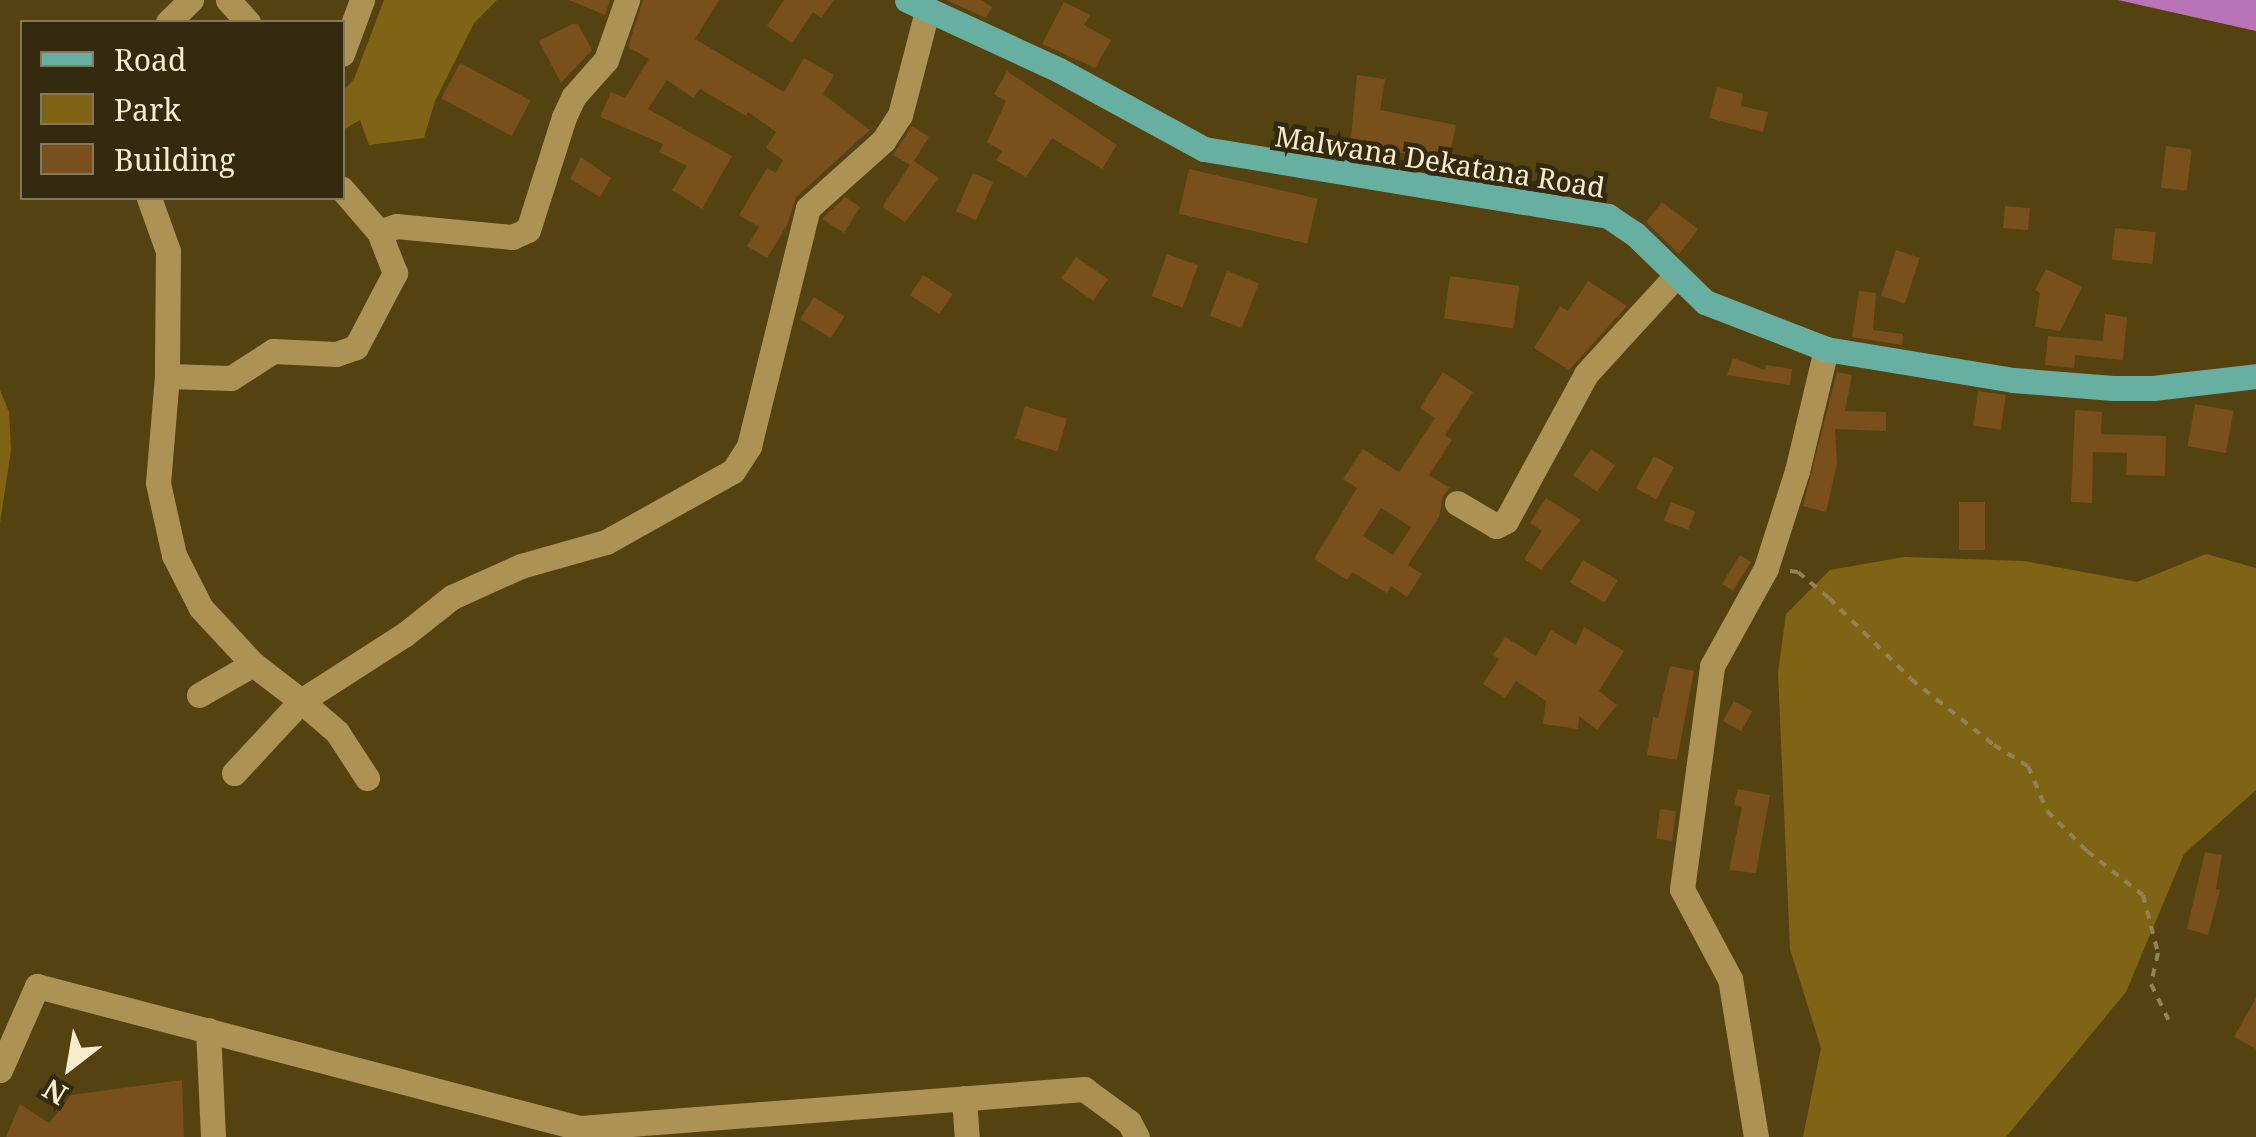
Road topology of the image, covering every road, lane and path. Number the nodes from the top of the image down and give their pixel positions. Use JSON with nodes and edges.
{"nodes":[{"id":1,"x":191,"y":0,"type":"edge"},
{"id":2,"x":228,"y":0,"type":"edge"},
{"id":3,"x":362,"y":0,"type":"edge"},
{"id":4,"x":627,"y":0,"type":"edge"},
{"id":5,"x":917,"y":6,"type":"edge"},
{"id":6,"x":170,"y":20,"type":"edge"},
{"id":7,"x":246,"y":20,"type":"edge"},
{"id":8,"x":345,"y":46,"type":"edge"},
{"id":9,"x":345,"y":193,"type":"edge"},
{"id":10,"x":150,"y":200,"type":"edge"},
{"id":11,"x":378,"y":232,"type":"junction"},
{"id":12,"x":1676,"y":277,"type":"junction"},
{"id":13,"x":1826,"y":349,"type":"junction"},
{"id":14,"x":166,"y":376,"type":"junction"},
{"id":15,"x":2256,"y":376,"type":"edge"},
{"id":16,"x":1457,"y":502,"type":"dead end"},
{"id":17,"x":1766,"y":568,"type":"junction"},
{"id":18,"x":252,"y":664,"type":"junction"},
{"id":19,"x":199,"y":695,"type":"dead end"},
{"id":20,"x":301,"y":701,"type":"junction"},
{"id":21,"x":234,"y":772,"type":"dead end"},
{"id":22,"x":367,"y":778,"type":"dead end"},
{"id":23,"x":2171,"y":1025,"type":"dead end"},
{"id":24,"x":208,"y":1030,"type":"junction"},
{"id":25,"x":0,"y":1070,"type":"edge"},
{"id":26,"x":964,"y":1098,"type":"junction"},
{"id":27,"x":213,"y":1137,"type":"edge"},
{"id":28,"x":966,"y":1137,"type":"edge"},
{"id":29,"x":1137,"y":1137,"type":"edge"},
{"id":30,"x":1756,"y":1137,"type":"edge"}],
"edges":[{"from":1,"to":6,"type":"street"},
{"from":2,"to":7,"type":"street"},
{"from":3,"to":8,"type":"street"},
{"from":4,"to":11,"type":"street"},
{"from":5,"to":12,"type":"main road","name":"Malwana Dekatana Road"},
{"from":5,"to":20,"type":"street"},
{"from":9,"to":11,"type":"street"},
{"from":10,"to":14,"type":"street"},
{"from":11,"to":14,"type":"street"},
{"from":12,"to":13,"type":"main road","name":"Malwana Dekatana Road"},
{"from":12,"to":16,"type":"street"},
{"from":13,"to":15,"type":"main road","name":"Malwana Dekatana Road"},
{"from":13,"to":17,"type":"street"},
{"from":14,"to":18,"type":"street"},
{"from":17,"to":23,"type":"path"},
{"from":17,"to":30,"type":"street"},
{"from":18,"to":19,"type":"street"},
{"from":18,"to":20,"type":"street"},
{"from":20,"to":21,"type":"street"},
{"from":20,"to":22,"type":"street"},
{"from":24,"to":25,"type":"street"},
{"from":24,"to":26,"type":"street"},
{"from":24,"to":27,"type":"street"},
{"from":26,"to":28,"type":"street"},
{"from":26,"to":29,"type":"street"}]}
